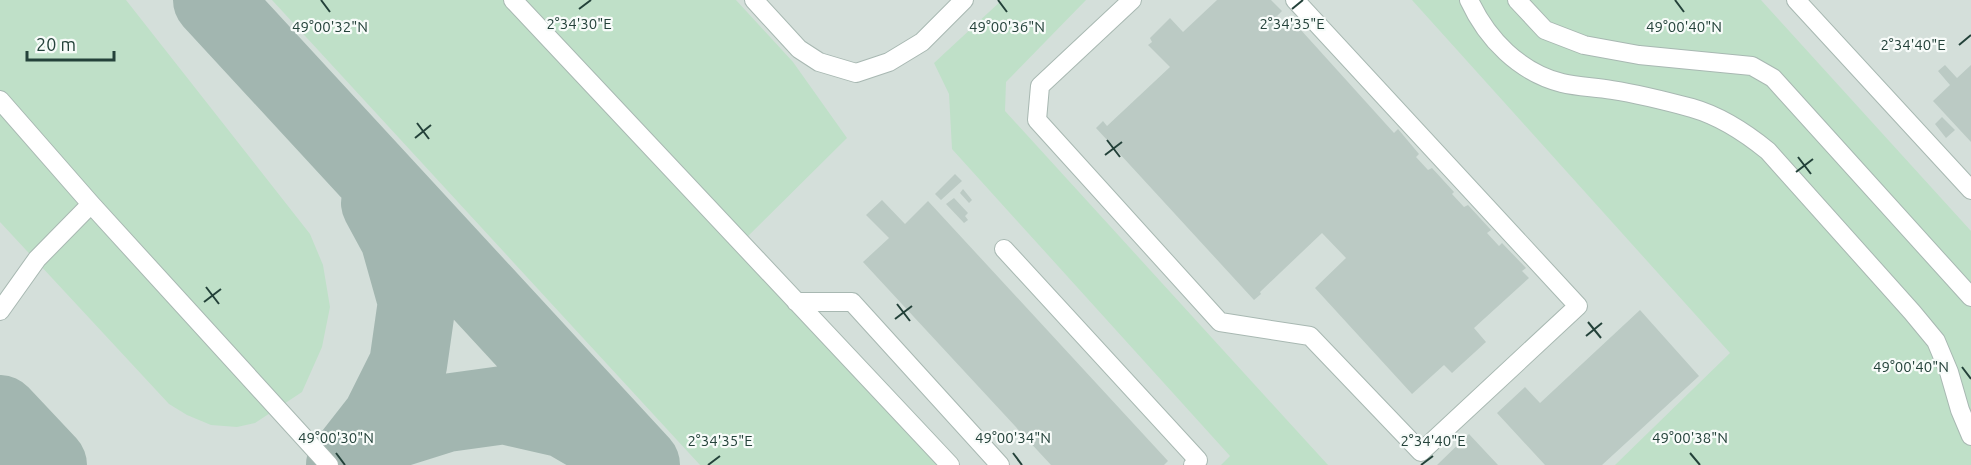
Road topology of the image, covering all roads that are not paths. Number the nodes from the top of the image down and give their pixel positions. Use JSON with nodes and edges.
{"nodes":[{"id":1,"x":513,"y":0,"type":"edge"},
{"id":2,"x":754,"y":0,"type":"edge"},
{"id":3,"x":964,"y":0,"type":"edge"},
{"id":4,"x":1132,"y":0,"type":"edge"},
{"id":5,"x":1294,"y":0,"type":"edge"},
{"id":6,"x":1469,"y":0,"type":"edge"},
{"id":7,"x":1517,"y":0,"type":"edge"},
{"id":8,"x":1796,"y":0,"type":"edge"},
{"id":9,"x":0,"y":99,"type":"edge"},
{"id":10,"x":1971,"y":190,"type":"edge"},
{"id":11,"x":92,"y":204,"type":"junction"},
{"id":12,"x":1004,"y":249,"type":"dead end"},
{"id":13,"x":1971,"y":297,"type":"edge"},
{"id":14,"x":796,"y":302,"type":"junction"},
{"id":15,"x":0,"y":311,"type":"edge"},
{"id":16,"x":1971,"y":436,"type":"edge"},
{"id":17,"x":329,"y":465,"type":"edge"},
{"id":18,"x":950,"y":465,"type":"edge"},
{"id":19,"x":1000,"y":465,"type":"edge"},
{"id":20,"x":1194,"y":465,"type":"edge"}],
"edges":[{"from":1,"to":14,"type":"lane"},
{"from":2,"to":3,"type":"lane"},
{"from":4,"to":5,"type":"lane"},
{"from":6,"to":16,"type":"lane"},
{"from":7,"to":13,"type":"lane"},
{"from":8,"to":10,"type":"lane"},
{"from":9,"to":11,"type":"lane"},
{"from":11,"to":15,"type":"lane"},
{"from":11,"to":17,"type":"lane"},
{"from":12,"to":20,"type":"lane"},
{"from":14,"to":18,"type":"lane"},
{"from":14,"to":19,"type":"lane"}]}
